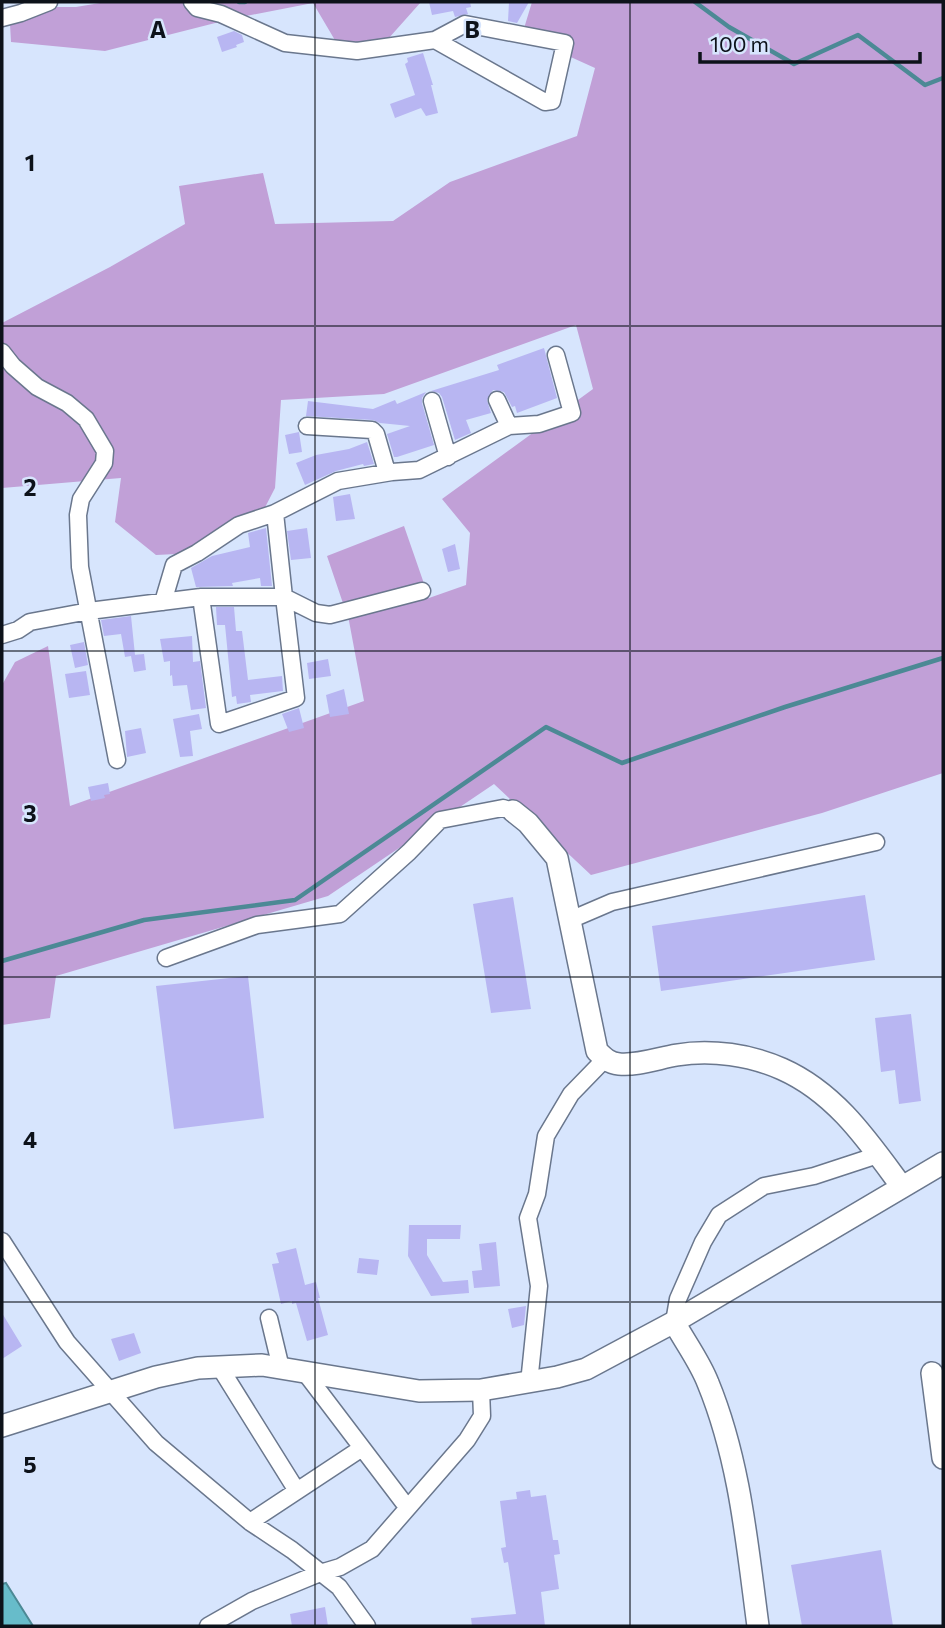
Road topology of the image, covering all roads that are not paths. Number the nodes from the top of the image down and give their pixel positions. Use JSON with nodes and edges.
{"nodes":[{"id":1,"x":49,"y":2,"type":"edge"},
{"id":2,"x":192,"y":2,"type":"edge"},
{"id":3,"x":2,"y":18,"type":"edge"},
{"id":4,"x":435,"y":40,"type":"junction"},
{"id":5,"x":2,"y":352,"type":"edge"},
{"id":6,"x":556,"y":355,"type":"dead end"},
{"id":7,"x":497,"y":400,"type":"dead end"},
{"id":8,"x":432,"y":401,"type":"dead end"},
{"id":9,"x":307,"y":426,"type":"dead end"},
{"id":10,"x":509,"y":426,"type":"junction"},
{"id":11,"x":448,"y":457,"type":"junction"},
{"id":12,"x":387,"y":472,"type":"junction"},
{"id":13,"x":275,"y":513,"type":"junction"},
{"id":14,"x":422,"y":591,"type":"dead end"},
{"id":15,"x":201,"y":597,"type":"junction"},
{"id":16,"x":284,"y":597,"type":"junction"},
{"id":17,"x":163,"y":602,"type":"junction"},
{"id":18,"x":89,"y":611,"type":"junction"},
{"id":19,"x":2,"y":635,"type":"edge"},
{"id":20,"x":117,"y":760,"type":"dead end"},
{"id":21,"x":513,"y":811,"type":"joint"},
{"id":22,"x":876,"y":842,"type":"dead end"},
{"id":23,"x":570,"y":920,"type":"junction"},
{"id":24,"x":166,"y":958,"type":"dead end"},
{"id":25,"x":605,"y":1059,"type":"junction"},
{"id":26,"x":878,"y":1155,"type":"junction"},
{"id":27,"x":943,"y":1163,"type":"edge"},
{"id":28,"x":902,"y":1187,"type":"junction"},
{"id":29,"x":2,"y":1241,"type":"edge"},
{"id":30,"x":269,"y":1318,"type":"dead end"},
{"id":31,"x":674,"y":1322,"type":"junction"},
{"id":32,"x":219,"y":1366,"type":"junction"},
{"id":33,"x":281,"y":1368,"type":"junction"},
{"id":34,"x":303,"y":1370,"type":"junction"},
{"id":35,"x":932,"y":1373,"type":"dead end"},
{"id":36,"x":529,"y":1383,"type":"junction"},
{"id":37,"x":481,"y":1390,"type":"junction"},
{"id":38,"x":112,"y":1392,"type":"junction"},
{"id":39,"x":2,"y":1426,"type":"edge"},
{"id":40,"x":362,"y":1448,"type":"junction"},
{"id":41,"x":943,"y":1458,"type":"edge"},
{"id":42,"x":297,"y":1491,"type":"junction"},
{"id":43,"x":407,"y":1507,"type":"junction"},
{"id":44,"x":250,"y":1522,"type":"junction"},
{"id":45,"x":320,"y":1573,"type":"junction"},
{"id":46,"x":208,"y":1626,"type":"edge"},
{"id":47,"x":367,"y":1626,"type":"edge"},
{"id":48,"x":758,"y":1626,"type":"edge"}],
"edges":[{"from":1,"to":3,"type":"street"},
{"from":2,"to":4,"type":"street"},
{"from":4,"to":4,"type":"street"},
{"from":5,"to":18,"type":"street"},
{"from":6,"to":10,"type":"street"},
{"from":7,"to":10,"type":"street"},
{"from":8,"to":11,"type":"street"},
{"from":9,"to":12,"type":"street"},
{"from":10,"to":11,"type":"street"},
{"from":11,"to":12,"type":"street"},
{"from":12,"to":13,"type":"street"},
{"from":13,"to":16,"type":"street"},
{"from":13,"to":17,"type":"street"},
{"from":14,"to":16,"type":"street"},
{"from":15,"to":16,"type":"street"},
{"from":15,"to":16,"type":"street"},
{"from":15,"to":17,"type":"street"},
{"from":17,"to":18,"type":"street"},
{"from":18,"to":19,"type":"street"},
{"from":18,"to":20,"type":"street"},
{"from":21,"to":23,"type":"street"},
{"from":21,"to":24,"type":"street"},
{"from":22,"to":23,"type":"street"},
{"from":23,"to":25,"type":"street"},
{"from":25,"to":26,"type":"street"},
{"from":25,"to":36,"type":"street"},
{"from":26,"to":28,"type":"street"},
{"from":26,"to":31,"type":"street"},
{"from":27,"to":28,"type":"street"},
{"from":28,"to":31,"type":"street"},
{"from":29,"to":38,"type":"street"},
{"from":30,"to":33,"type":"street"},
{"from":31,"to":36,"type":"street"},
{"from":31,"to":48,"type":"street"},
{"from":32,"to":33,"type":"street"},
{"from":32,"to":38,"type":"street"},
{"from":32,"to":42,"type":"street"},
{"from":33,"to":34,"type":"street"},
{"from":34,"to":37,"type":"street"},
{"from":34,"to":40,"type":"street"},
{"from":35,"to":41,"type":"street"},
{"from":36,"to":37,"type":"street"},
{"from":37,"to":43,"type":"street"},
{"from":38,"to":39,"type":"street"},
{"from":38,"to":44,"type":"street"},
{"from":40,"to":42,"type":"street"},
{"from":40,"to":43,"type":"street"},
{"from":42,"to":44,"type":"street"},
{"from":43,"to":45,"type":"street"},
{"from":44,"to":45,"type":"street"},
{"from":45,"to":46,"type":"street"},
{"from":45,"to":47,"type":"street"}]}
